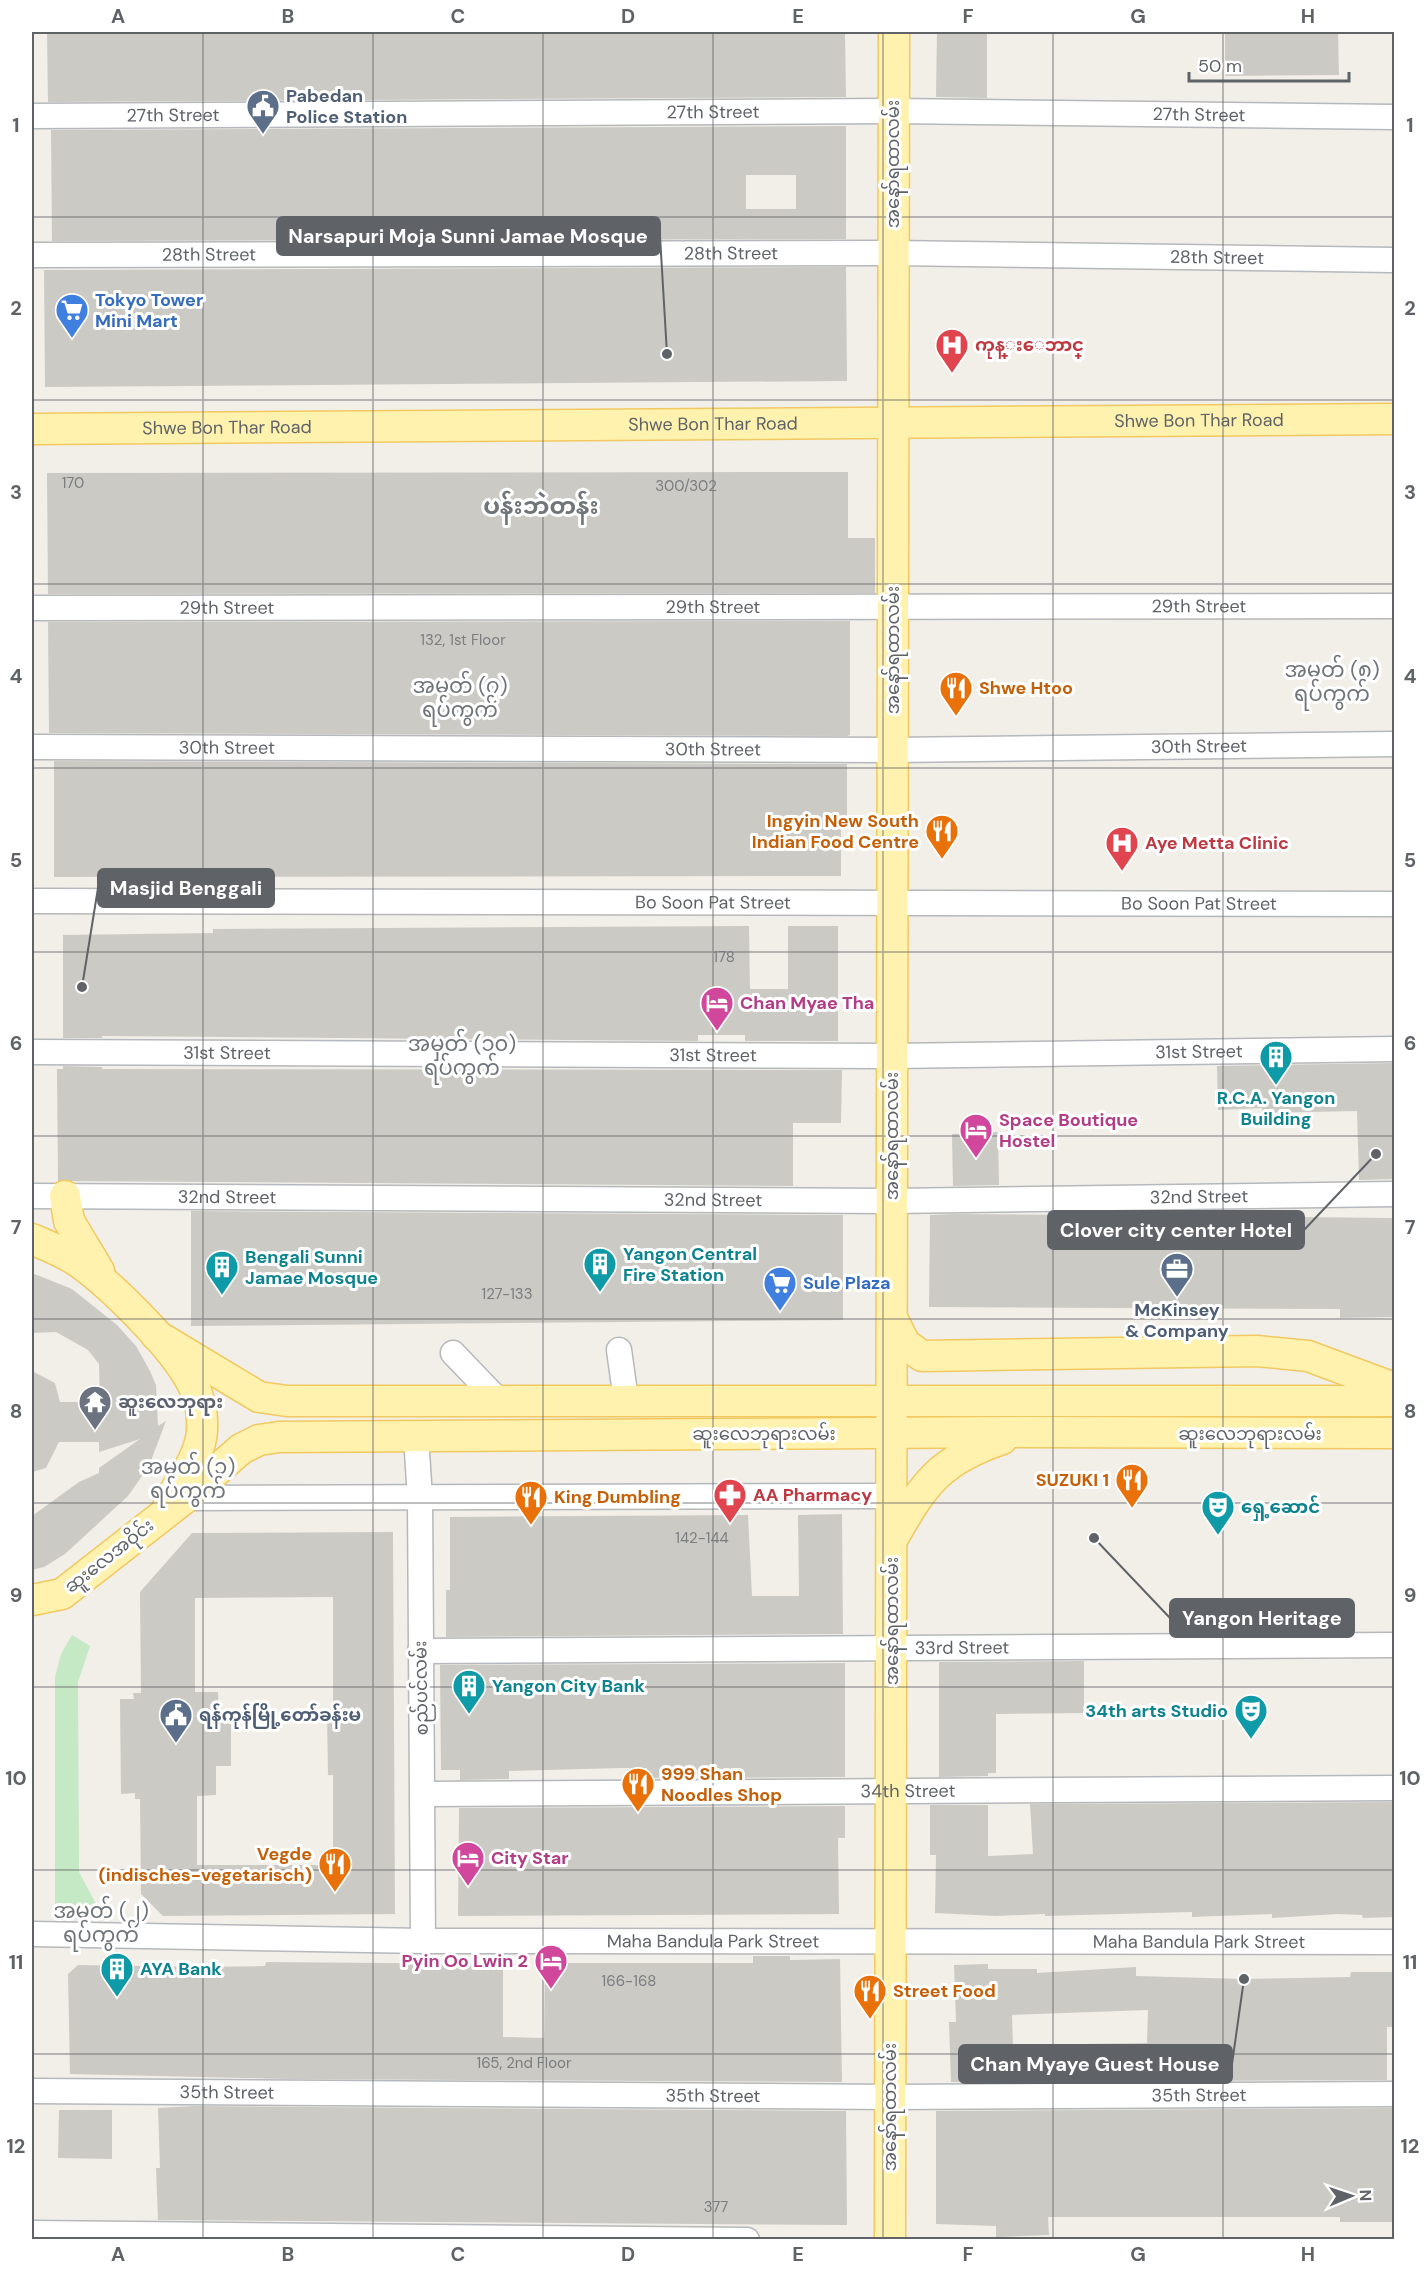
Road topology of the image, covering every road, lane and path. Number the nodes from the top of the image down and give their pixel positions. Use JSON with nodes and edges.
{"nodes":[{"id":1,"x":894,"y":32,"type":"edge"},
{"id":2,"x":894,"y":111,"type":"junction"},
{"id":3,"x":32,"y":116,"type":"edge"},
{"id":4,"x":1395,"y":117,"type":"edge"},
{"id":5,"x":893,"y":253,"type":"junction"},
{"id":6,"x":32,"y":255,"type":"edge"},
{"id":7,"x":1395,"y":260,"type":"edge"},
{"id":8,"x":1395,"y":419,"type":"edge"},
{"id":9,"x":893,"y":424,"type":"junction"},
{"id":10,"x":32,"y":429,"type":"edge"},
{"id":11,"x":1395,"y":606,"type":"edge"},
{"id":12,"x":32,"y":608,"type":"edge"},
{"id":13,"x":893,"y":608,"type":"junction"},
{"id":14,"x":1395,"y":744,"type":"edge"},
{"id":15,"x":32,"y":747,"type":"edge"},
{"id":16,"x":893,"y":750,"type":"junction"},
{"id":17,"x":32,"y":901,"type":"edge"},
{"id":18,"x":892,"y":903,"type":"junction"},
{"id":19,"x":1395,"y":904,"type":"edge"},
{"id":20,"x":1395,"y":1049,"type":"edge"},
{"id":21,"x":32,"y":1052,"type":"edge"},
{"id":22,"x":892,"y":1056,"type":"junction"},
{"id":23,"x":1395,"y":1194,"type":"edge"},
{"id":24,"x":32,"y":1196,"type":"edge"},
{"id":25,"x":65,"y":1196,"type":"junction"},
{"id":26,"x":892,"y":1201,"type":"junction"},
{"id":27,"x":32,"y":1239,"type":"edge"},
{"id":28,"x":124,"y":1301,"type":"junction"},
{"id":29,"x":893,"y":1320,"type":"junction"},
{"id":30,"x":156,"y":1335,"type":"junction"},
{"id":31,"x":619,"y":1350,"type":"dead end"},
{"id":32,"x":453,"y":1353,"type":"dead end"},
{"id":33,"x":1395,"y":1388,"type":"edge"},
{"id":34,"x":626,"y":1400,"type":"junction"},
{"id":35,"x":892,"y":1400,"type":"junction"},
{"id":36,"x":499,"y":1401,"type":"junction"},
{"id":37,"x":1395,"y":1401,"type":"edge"},
{"id":38,"x":1024,"y":1432,"type":"junction"},
{"id":39,"x":1360,"y":1433,"type":"junction"},
{"id":40,"x":1395,"y":1433,"type":"edge"},
{"id":41,"x":892,"y":1434,"type":"junction"},
{"id":42,"x":416,"y":1436,"type":"junction"},
{"id":43,"x":1395,"y":1450,"type":"edge"},
{"id":44,"x":891,"y":1496,"type":"junction"},
{"id":45,"x":185,"y":1498,"type":"junction"},
{"id":46,"x":420,"y":1499,"type":"junction"},
{"id":47,"x":160,"y":1516,"type":"junction"},
{"id":48,"x":892,"y":1541,"type":"junction"},
{"id":49,"x":32,"y":1600,"type":"edge"},
{"id":50,"x":1395,"y":1645,"type":"edge"},
{"id":51,"x":891,"y":1648,"type":"junction"},
{"id":52,"x":420,"y":1651,"type":"junction"},
{"id":53,"x":1395,"y":1788,"type":"edge"},
{"id":54,"x":891,"y":1792,"type":"junction"},
{"id":55,"x":424,"y":1794,"type":"junction"},
{"id":56,"x":32,"y":1934,"type":"edge"},
{"id":57,"x":423,"y":1941,"type":"junction"},
{"id":58,"x":891,"y":1942,"type":"junction"},
{"id":59,"x":1395,"y":1942,"type":"edge"},
{"id":60,"x":32,"y":2091,"type":"edge"},
{"id":61,"x":1395,"y":2094,"type":"edge"},
{"id":62,"x":890,"y":2097,"type":"junction"},
{"id":63,"x":32,"y":2233,"type":"edge"},
{"id":64,"x":747,"y":2240,"type":"edge"},
{"id":65,"x":890,"y":2240,"type":"edge"}],
"edges":[{"from":1,"to":2,"type":"main road","name":"အနော်ရထာလမ်း"},
{"from":2,"to":3,"type":"street","name":"27th Street"},
{"from":2,"to":4,"type":"street","name":"27th Street"},
{"from":2,"to":5,"type":"main road","name":"အနော်ရထာလမ်း"},
{"from":5,"to":6,"type":"street","name":"28th Street"},
{"from":5,"to":7,"type":"street","name":"28th Street"},
{"from":5,"to":9,"type":"main road","name":"အနော်ရထာလမ်း"},
{"from":8,"to":9,"type":"main road","name":"Shwe Bon Thar Road"},
{"from":9,"to":10,"type":"main road","name":"Shwe Bon Thar Road"},
{"from":9,"to":13,"type":"main road","name":"အနော်ရထာလမ်း"},
{"from":11,"to":13,"type":"street","name":"29th Street"},
{"from":12,"to":13,"type":"street","name":"29th Street"},
{"from":13,"to":16,"type":"main road","name":"အနော်ရထာလမ်း"},
{"from":14,"to":16,"type":"street","name":"30th Street"},
{"from":15,"to":16,"type":"street","name":"30th Street"},
{"from":16,"to":18,"type":"main road","name":"အနော်ရထာလမ်း"},
{"from":17,"to":18,"type":"street","name":"Bo Soon Pat Street"},
{"from":18,"to":19,"type":"street","name":"Bo Soon Pat Street"},
{"from":18,"to":22,"type":"main road","name":"အနော်ရထာလမ်း"},
{"from":20,"to":22,"type":"street","name":"31st Street"},
{"from":21,"to":22,"type":"street","name":"31st Street"},
{"from":22,"to":26,"type":"main road","name":"အနော်ရထာလမ်း"},
{"from":23,"to":26,"type":"street","name":"32nd Street"},
{"from":24,"to":25,"type":"street","name":"32nd Street"},
{"from":25,"to":26,"type":"street","name":"32nd Street"},
{"from":25,"to":28,"type":"main road"},
{"from":26,"to":29,"type":"main road","name":"အနော်ရထာလမ်း"},
{"from":27,"to":28,"type":"main road"},
{"from":28,"to":30,"type":"main road"},
{"from":29,"to":33,"type":"main road"},
{"from":29,"to":35,"type":"main road","name":"အနော်ရထာလမ်း"},
{"from":30,"to":36,"type":"main road","name":"ဆူးလေဘုရားလမ်း"},
{"from":30,"to":47,"type":"main road","name":"ဆူးလေအဝိုင်း"},
{"from":31,"to":34,"type":"street"},
{"from":32,"to":36,"type":"street"},
{"from":34,"to":35,"type":"main road","name":"ဆူးလေဘုရားလမ်း"},
{"from":34,"to":36,"type":"main road","name":"ဆူးလေဘုရားလမ်း"},
{"from":35,"to":37,"type":"main road","name":"ဆူးလေဘုရားလမ်း"},
{"from":35,"to":41,"type":"main road","name":"အနော်ရထာလမ်း"},
{"from":38,"to":39,"type":"main road","name":"ဆူးလေဘုရားလမ်း"},
{"from":38,"to":41,"type":"main road","name":"ဆူးလေဘုရားလမ်း"},
{"from":38,"to":48,"type":"main road"},
{"from":39,"to":40,"type":"main road","name":"ဆူးလေဘုရားလမ်း"},
{"from":39,"to":43,"type":"main road"},
{"from":41,"to":42,"type":"main road","name":"ဆူးလေဘုရားလမ်း"},
{"from":41,"to":44,"type":"main road","name":"အနော်ရထာလမ်း"},
{"from":42,"to":45,"type":"main road","name":"ဆူးလေဘုရားလမ်း"},
{"from":42,"to":46,"type":"street","name":"စည်ပင်လမ်း"},
{"from":44,"to":46,"type":"street"},
{"from":44,"to":48,"type":"main road","name":"အနော်ရထာလမ်း"},
{"from":45,"to":46,"type":"street"},
{"from":45,"to":47,"type":"main road","name":"ဆူးလေဘုရားလမ်း"},
{"from":46,"to":52,"type":"street","name":"စည်ပင်လမ်း"},
{"from":47,"to":49,"type":"main road","name":"ဆူးလေအဝိုင်း"},
{"from":48,"to":51,"type":"main road","name":"အနော်ရထာလမ်း"},
{"from":50,"to":51,"type":"street","name":"33rd Street"},
{"from":51,"to":52,"type":"street","name":"33rd Street"},
{"from":51,"to":54,"type":"main road","name":"အနော်ရထာလမ်း"},
{"from":52,"to":55,"type":"street","name":"စည်ပင်လမ်း"},
{"from":53,"to":54,"type":"street","name":"34th Street"},
{"from":54,"to":55,"type":"street","name":"34th Street"},
{"from":54,"to":58,"type":"main road","name":"အနော်ရထာလမ်း"},
{"from":55,"to":57,"type":"street","name":"စည်ပင်လမ်း"},
{"from":56,"to":57,"type":"street","name":"Maha Bandula Park Street"},
{"from":57,"to":58,"type":"street","name":"Maha Bandula Park Street"},
{"from":58,"to":59,"type":"street","name":"Maha Bandula Park Street"},
{"from":58,"to":62,"type":"main road","name":"အနော်ရထာလမ်း"},
{"from":60,"to":62,"type":"street","name":"35th Street"},
{"from":61,"to":62,"type":"street","name":"35th Street"},
{"from":62,"to":65,"type":"main road","name":"အနော်ရထာလမ်း"},
{"from":63,"to":64,"type":"street"}]}
